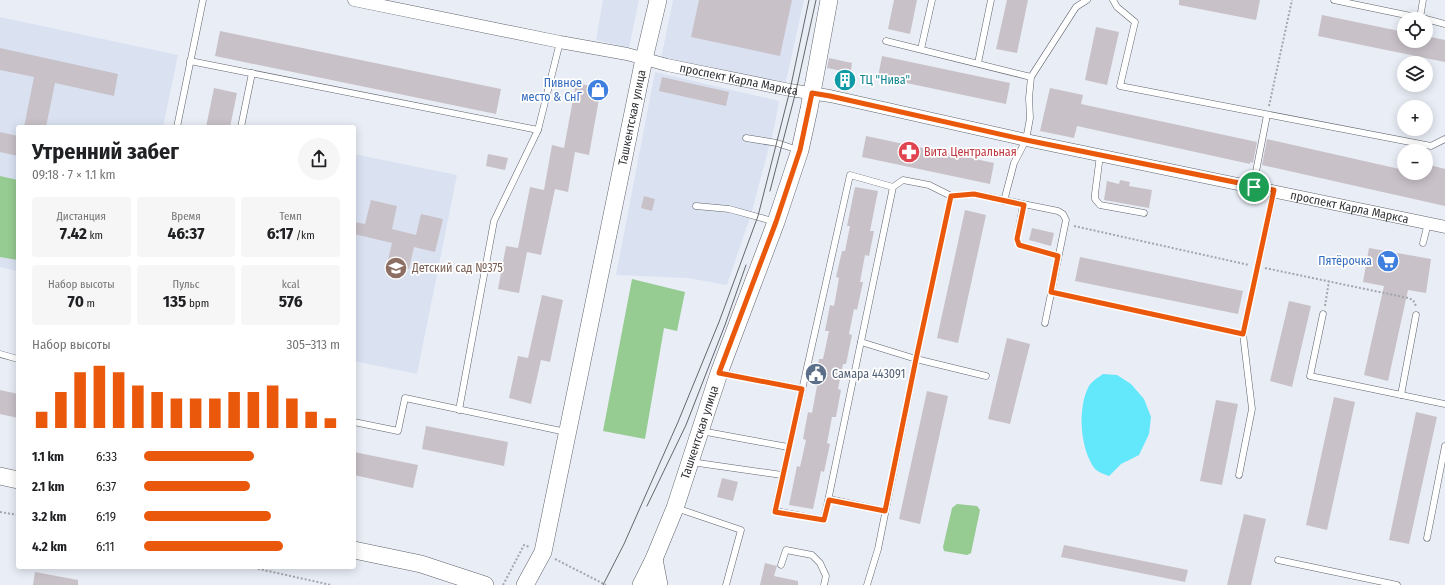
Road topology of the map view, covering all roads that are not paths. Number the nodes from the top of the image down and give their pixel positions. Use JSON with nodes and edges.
{"nodes":[{"id":1,"x":203,"y":0,"type":"edge"},
{"id":2,"x":354,"y":0,"type":"edge"},
{"id":3,"x":658,"y":0,"type":"edge"},
{"id":4,"x":829,"y":0,"type":"edge"},
{"id":5,"x":932,"y":0,"type":"edge"},
{"id":6,"x":991,"y":0,"type":"edge"},
{"id":7,"x":1087,"y":0,"type":"edge"},
{"id":8,"x":1113,"y":0,"type":"edge"},
{"id":9,"x":1334,"y":0,"type":"edge"},
{"id":10,"x":1423,"y":0,"type":"edge"},
{"id":11,"x":1359,"y":3,"type":"edge"},
{"id":12,"x":1397,"y":12,"type":"edge"},
{"id":13,"x":1424,"y":12,"type":"edge"},
{"id":14,"x":1433,"y":21,"type":"edge"},
{"id":15,"x":1445,"y":24,"type":"edge"},
{"id":16,"x":886,"y":41,"type":"dead end"},
{"id":17,"x":560,"y":42,"type":"junction"},
{"id":18,"x":921,"y":49,"type":"junction"},
{"id":19,"x":644,"y":59,"type":"junction"},
{"id":20,"x":190,"y":61,"type":"junction"},
{"id":21,"x":978,"y":63,"type":"junction"},
{"id":22,"x":252,"y":73,"type":"junction"},
{"id":23,"x":1032,"y":77,"type":"junction"},
{"id":24,"x":812,"y":93,"type":"junction"},
{"id":25,"x":1267,"y":115,"type":"junction"},
{"id":26,"x":176,"y":125,"type":"edge"},
{"id":27,"x":241,"y":125,"type":"edge"},
{"id":28,"x":538,"y":130,"type":"junction"},
{"id":29,"x":746,"y":138,"type":"dead end"},
{"id":30,"x":1445,"y":139,"type":"edge"},
{"id":31,"x":1026,"y":140,"type":"junction"},
{"id":32,"x":800,"y":150,"type":"junction"},
{"id":33,"x":1100,"y":155,"type":"junction"},
{"id":34,"x":893,"y":187,"type":"junction"},
{"id":35,"x":1254,"y":187,"type":"junction"},
{"id":36,"x":1274,"y":190,"type":"junction"},
{"id":37,"x":951,"y":196,"type":"junction"},
{"id":38,"x":1004,"y":201,"type":"junction"},
{"id":39,"x":1024,"y":205,"type":"junction"},
{"id":40,"x":696,"y":206,"type":"dead end"},
{"id":41,"x":1144,"y":213,"type":"dead end"},
{"id":42,"x":776,"y":222,"type":"junction"},
{"id":43,"x":1428,"y":223,"type":"junction"},
{"id":44,"x":1445,"y":227,"type":"edge"},
{"id":45,"x":1423,"y":243,"type":"dead end"},
{"id":46,"x":1058,"y":256,"type":"junction"},
{"id":47,"x":1051,"y":292,"type":"junction"},
{"id":48,"x":1323,"y":314,"type":"road end"},
{"id":49,"x":1416,"y":315,"type":"road end"},
{"id":50,"x":1045,"y":323,"type":"dead end"},
{"id":51,"x":1243,"y":334,"type":"junction"},
{"id":52,"x":861,"y":342,"type":"junction"},
{"id":53,"x":0,"y":354,"type":"edge"},
{"id":54,"x":16,"y":358,"type":"edge"},
{"id":55,"x":916,"y":359,"type":"junction"},
{"id":56,"x":719,"y":373,"type":"junction"},
{"id":57,"x":986,"y":376,"type":"dead end"},
{"id":58,"x":802,"y":389,"type":"junction"},
{"id":59,"x":1401,"y":395,"type":"junction"},
{"id":60,"x":1445,"y":404,"type":"edge"},
{"id":61,"x":459,"y":410,"type":"junction"},
{"id":62,"x":356,"y":422,"type":"edge"},
{"id":63,"x":700,"y":431,"type":"junction"},
{"id":64,"x":568,"y":433,"type":"junction"},
{"id":65,"x":1445,"y":446,"type":"edge"},
{"id":66,"x":788,"y":447,"type":"junction"},
{"id":67,"x":689,"y":461,"type":"junction"},
{"id":68,"x":782,"y":475,"type":"junction"},
{"id":69,"x":1239,"y":475,"type":"dead end"},
{"id":70,"x":0,"y":476,"type":"edge"},
{"id":71,"x":16,"y":480,"type":"edge"},
{"id":72,"x":829,"y":500,"type":"junction"},
{"id":73,"x":675,"y":508,"type":"junction"},
{"id":74,"x":885,"y":511,"type":"junction"},
{"id":75,"x":1427,"y":538,"type":"dead end"},
{"id":76,"x":356,"y":550,"type":"edge"},
{"id":77,"x":654,"y":559,"type":"junction"},
{"id":78,"x":1278,"y":560,"type":"dead end"},
{"id":79,"x":781,"y":565,"type":"dead end"},
{"id":80,"x":485,"y":585,"type":"edge"},
{"id":81,"x":524,"y":585,"type":"edge"},
{"id":82,"x":640,"y":585,"type":"edge"},
{"id":83,"x":659,"y":585,"type":"edge"},
{"id":84,"x":726,"y":585,"type":"edge"},
{"id":85,"x":824,"y":585,"type":"edge"},
{"id":86,"x":867,"y":585,"type":"edge"},
{"id":87,"x":1397,"y":585,"type":"edge"}],
"edges":[{"from":1,"to":20,"type":"lane"},
{"from":2,"to":17,"type":"street","name":"проспект Карла Маркса"},
{"from":3,"to":19,"type":"main road","name":"Ташкентская улица"},
{"from":4,"to":24,"type":"main road","name":"Ташкентская улица"},
{"from":5,"to":18,"type":"lane"},
{"from":6,"to":21,"type":"lane"},
{"from":7,"to":23,"type":"lane"},
{"from":8,"to":25,"type":"lane"},
{"from":9,"to":11,"type":"lane"},
{"from":10,"to":13,"type":"lane"},
{"from":11,"to":12,"type":"lane"},
{"from":14,"to":15,"type":"lane"},
{"from":16,"to":18,"type":"lane"},
{"from":17,"to":19,"type":"street","name":"проспект Карла Маркса"},
{"from":17,"to":28,"type":"lane"},
{"from":18,"to":21,"type":"lane"},
{"from":19,"to":24,"type":"street","name":"проспект Карла Маркса"},
{"from":19,"to":64,"type":"main road","name":"Ташкентская улица"},
{"from":20,"to":22,"type":"lane"},
{"from":20,"to":26,"type":"lane"},
{"from":21,"to":23,"type":"lane"},
{"from":22,"to":27,"type":"lane"},
{"from":22,"to":28,"type":"lane"},
{"from":23,"to":31,"type":"lane"},
{"from":24,"to":31,"type":"street","name":"проспект Карла Маркса"},
{"from":24,"to":32,"type":"main road","name":"Ташкентская улица"},
{"from":25,"to":30,"type":"lane"},
{"from":25,"to":35,"type":"lane"},
{"from":28,"to":61,"type":"lane"},
{"from":29,"to":32,"type":"lane"},
{"from":31,"to":33,"type":"street","name":"проспект Карла Маркса"},
{"from":31,"to":38,"type":"lane"},
{"from":32,"to":42,"type":"main road","name":"Ташкентская улица"},
{"from":33,"to":35,"type":"street","name":"проспект Карла Маркса"},
{"from":33,"to":41,"type":"lane"},
{"from":34,"to":37,"type":"lane"},
{"from":34,"to":52,"type":"lane"},
{"from":34,"to":58,"type":"lane"},
{"from":35,"to":36,"type":"street","name":"проспект Карла Маркса"},
{"from":36,"to":43,"type":"street","name":"проспект Карла Маркса"},
{"from":36,"to":51,"type":"lane"},
{"from":37,"to":38,"type":"lane"},
{"from":37,"to":55,"type":"lane"},
{"from":38,"to":39,"type":"lane"},
{"from":39,"to":46,"type":"lane"},
{"from":39,"to":46,"type":"lane"},
{"from":40,"to":42,"type":"lane"},
{"from":42,"to":56,"type":"main road","name":"Ташкентская улица"},
{"from":43,"to":44,"type":"street","name":"проспект Карла Маркса"},
{"from":43,"to":45,"type":"lane"},
{"from":46,"to":47,"type":"lane"},
{"from":47,"to":50,"type":"lane"},
{"from":47,"to":51,"type":"lane"},
{"from":48,"to":59,"type":"lane"},
{"from":49,"to":59,"type":"lane"},
{"from":51,"to":69,"type":"lane"},
{"from":52,"to":55,"type":"lane"},
{"from":52,"to":72,"type":"lane"},
{"from":53,"to":54,"type":"lane"},
{"from":55,"to":57,"type":"lane"},
{"from":55,"to":74,"type":"lane"},
{"from":56,"to":58,"type":"lane"},
{"from":56,"to":63,"type":"main road","name":"Ташкентская улица"},
{"from":58,"to":66,"type":"lane"},
{"from":59,"to":60,"type":"lane"},
{"from":61,"to":62,"type":"lane"},
{"from":61,"to":64,"type":"lane"},
{"from":63,"to":66,"type":"lane"},
{"from":63,"to":67,"type":"main road","name":"Ташкентская улица"},
{"from":64,"to":81,"type":"main road","name":"Ташкентская улица"},
{"from":65,"to":75,"type":"lane"},
{"from":66,"to":68,"type":"lane"},
{"from":67,"to":68,"type":"lane"},
{"from":67,"to":73,"type":"main road","name":"Ташкентская улица"},
{"from":68,"to":72,"type":"lane"},
{"from":70,"to":71,"type":"main road"},
{"from":72,"to":74,"type":"lane"},
{"from":73,"to":77,"type":"main road","name":"Ташкентская улица"},
{"from":73,"to":84,"type":"lane"},
{"from":74,"to":86,"type":"lane"},
{"from":76,"to":80,"type":"main road"},
{"from":77,"to":82,"type":"main road","name":"Ташкентская улица"},
{"from":77,"to":83,"type":"main road"},
{"from":78,"to":87,"type":"lane"},
{"from":79,"to":85,"type":"lane"}]}
